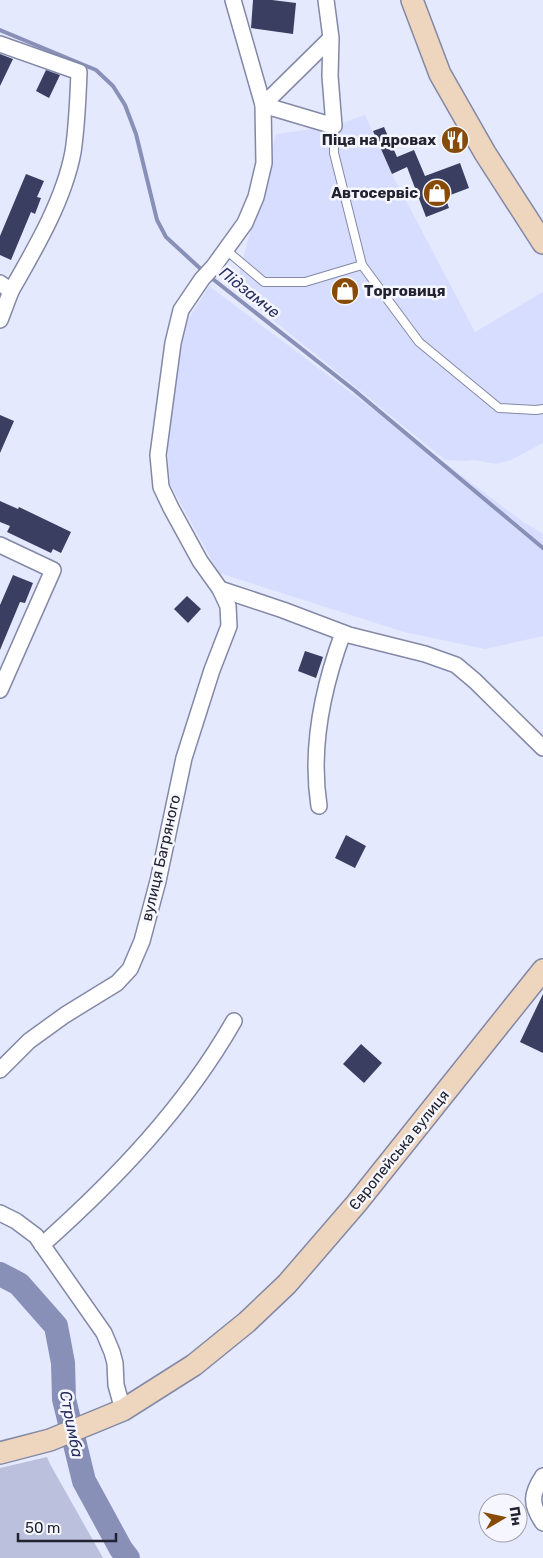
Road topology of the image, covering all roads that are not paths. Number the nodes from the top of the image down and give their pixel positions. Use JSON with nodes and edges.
{"nodes":[{"id":1,"x":233,"y":0,"type":"edge"},
{"id":2,"x":326,"y":0,"type":"edge"},
{"id":3,"x":412,"y":0,"type":"edge"},
{"id":4,"x":331,"y":38,"type":"junction"},
{"id":5,"x":0,"y":44,"type":"edge"},
{"id":6,"x":263,"y":105,"type":"junction"},
{"id":7,"x":334,"y":126,"type":"junction"},
{"id":8,"x":543,"y":243,"type":"edge"},
{"id":9,"x":226,"y":250,"type":"junction"},
{"id":10,"x":362,"y":265,"type":"junction"},
{"id":11,"x":6,"y":287,"type":"edge"},
{"id":12,"x":0,"y":320,"type":"edge"},
{"id":13,"x":543,"y":409,"type":"edge"},
{"id":14,"x":0,"y":545,"type":"edge"},
{"id":15,"x":220,"y":589,"type":"junction"},
{"id":16,"x":343,"y":633,"type":"junction"},
{"id":17,"x":0,"y":690,"type":"edge"},
{"id":18,"x":543,"y":748,"type":"edge"},
{"id":19,"x":319,"y":806,"type":"dead end"},
{"id":20,"x":543,"y":970,"type":"edge"},
{"id":21,"x":234,"y":1021,"type":"dead end"},
{"id":22,"x":0,"y":1070,"type":"edge"},
{"id":23,"x":0,"y":1213,"type":"edge"},
{"id":24,"x":42,"y":1244,"type":"junction"},
{"id":25,"x":123,"y":1410,"type":"junction"},
{"id":26,"x":0,"y":1453,"type":"edge"},
{"id":27,"x":543,"y":1476,"type":"edge"},
{"id":28,"x":543,"y":1522,"type":"edge"}],
"edges":[{"from":1,"to":6,"type":"street","name":"вулиця Багряного"},
{"from":2,"to":4,"type":"street"},
{"from":3,"to":8,"type":"main road"},
{"from":4,"to":6,"type":"street"},
{"from":4,"to":7,"type":"street"},
{"from":5,"to":11,"type":"street"},
{"from":6,"to":7,"type":"street"},
{"from":6,"to":9,"type":"street","name":"вулиця Багряного"},
{"from":7,"to":10,"type":"lane"},
{"from":9,"to":10,"type":"lane"},
{"from":9,"to":15,"type":"street","name":"вулиця Багряного"},
{"from":10,"to":13,"type":"lane"},
{"from":11,"to":12,"type":"street"},
{"from":14,"to":17,"type":"street"},
{"from":15,"to":16,"type":"street"},
{"from":15,"to":22,"type":"street","name":"вулиця Багряного"},
{"from":16,"to":18,"type":"street"},
{"from":16,"to":19,"type":"street"},
{"from":20,"to":25,"type":"main road","name":"Європейська вулиця"},
{"from":21,"to":24,"type":"street"},
{"from":23,"to":24,"type":"street"},
{"from":24,"to":25,"type":"street"},
{"from":25,"to":26,"type":"main road","name":"Європейська вулиця"},
{"from":27,"to":28,"type":"street"}]}
